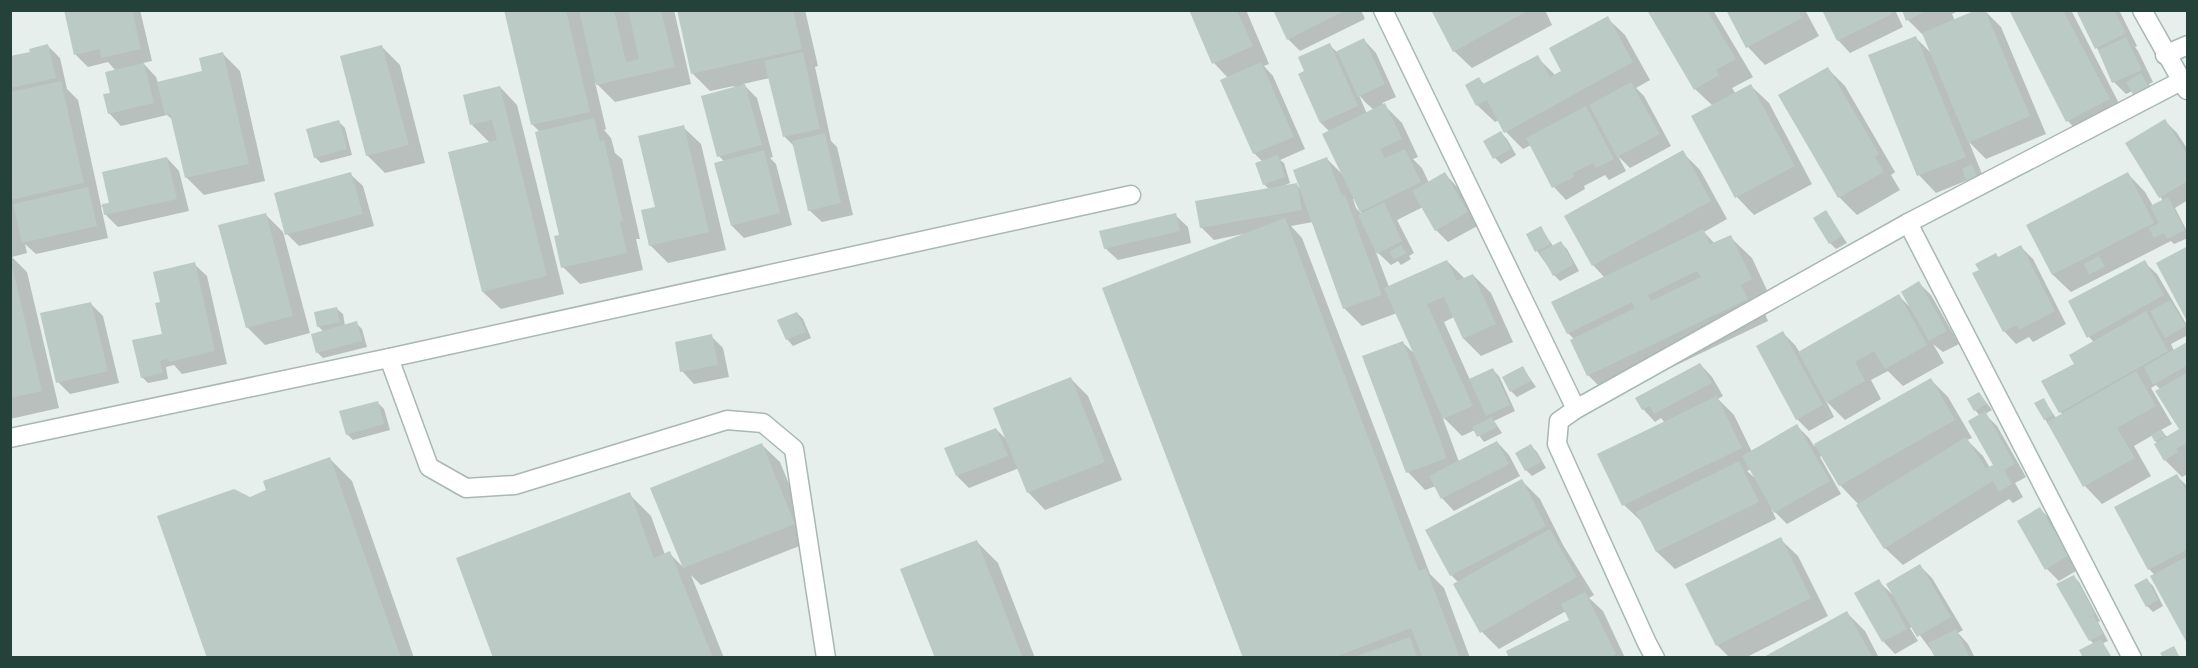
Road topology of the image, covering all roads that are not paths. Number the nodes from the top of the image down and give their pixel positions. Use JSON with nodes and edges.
{"nodes":[{"id":1,"x":1383,"y":10,"type":"edge"},
{"id":2,"x":2142,"y":10,"type":"edge"},
{"id":3,"x":2187,"y":45,"type":"edge"},
{"id":4,"x":2166,"y":55,"type":"junction"},
{"id":5,"x":2184,"y":86,"type":"edge"},
{"id":6,"x":1131,"y":195,"type":"dead end"},
{"id":7,"x":1908,"y":223,"type":"junction"},
{"id":8,"x":389,"y":358,"type":"junction"},
{"id":9,"x":1576,"y":409,"type":"junction"},
{"id":10,"x":10,"y":438,"type":"edge"},
{"id":11,"x":826,"y":657,"type":"edge"},
{"id":12,"x":1655,"y":657,"type":"edge"},
{"id":13,"x":2132,"y":657,"type":"edge"}],
"edges":[{"from":1,"to":9,"type":"street"},
{"from":2,"to":4,"type":"street"},
{"from":3,"to":4,"type":"street"},
{"from":4,"to":5,"type":"street"},
{"from":5,"to":7,"type":"street"},
{"from":6,"to":8,"type":"street"},
{"from":7,"to":9,"type":"street"},
{"from":7,"to":13,"type":"street"},
{"from":8,"to":10,"type":"street"},
{"from":8,"to":11,"type":"street"},
{"from":9,"to":12,"type":"street"}]}
